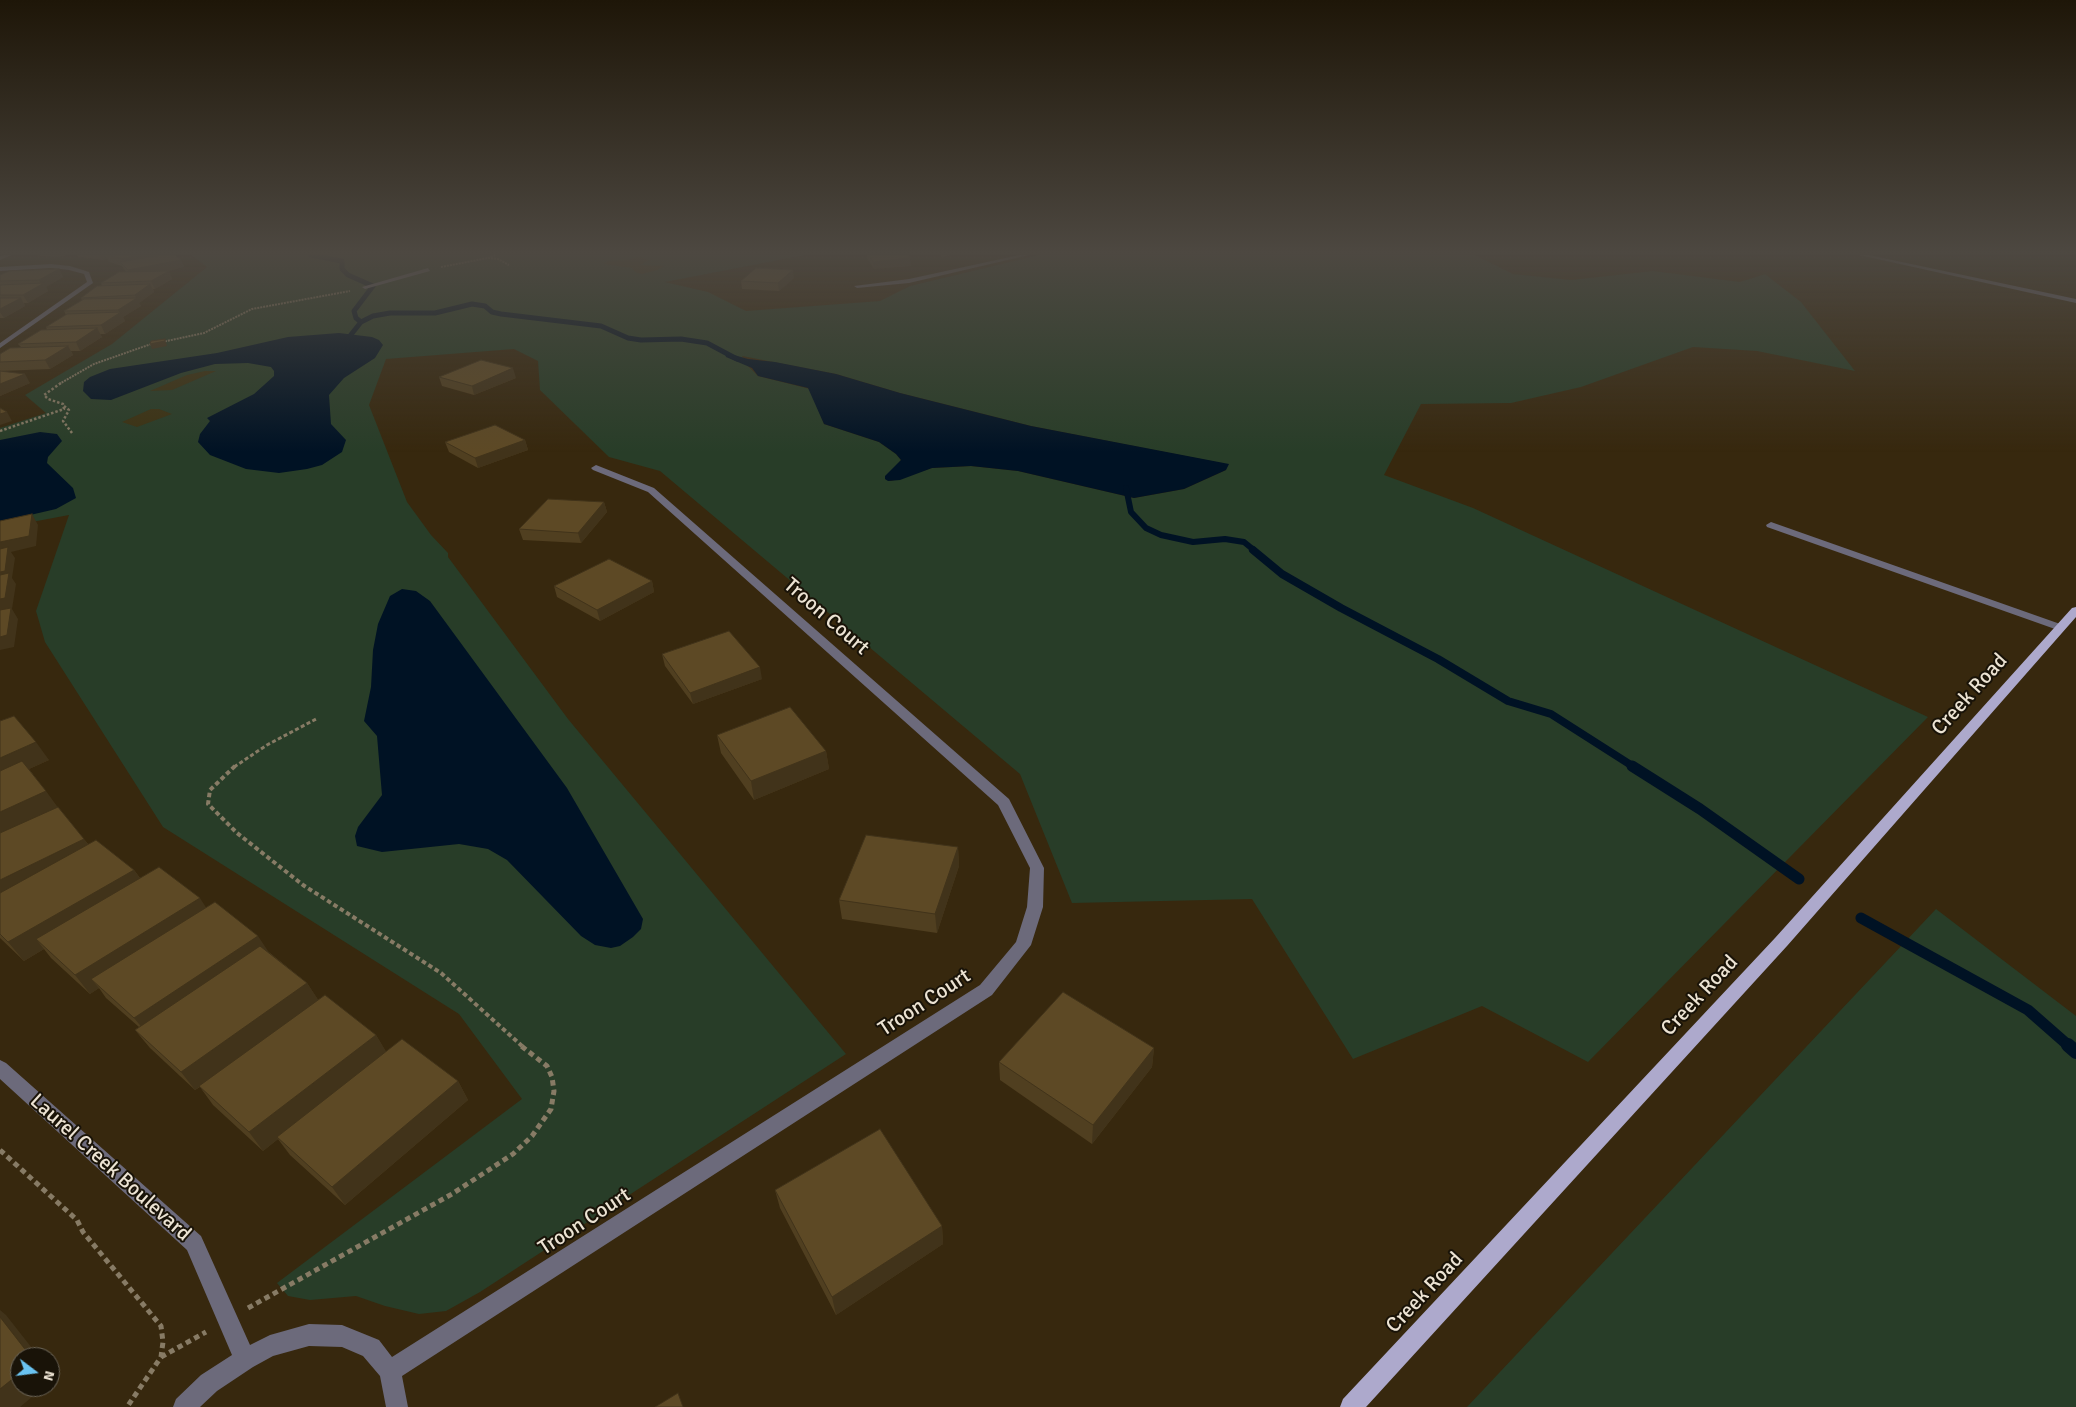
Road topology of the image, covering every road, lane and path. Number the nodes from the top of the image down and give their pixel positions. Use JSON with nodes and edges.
{"nodes":[{"id":1,"x":36,"y":321,"type":"edge"},
{"id":2,"x":227,"y":321,"type":"edge"},
{"id":3,"x":0,"y":346,"type":"edge"},
{"id":4,"x":64,"y":406,"type":"junction"},
{"id":5,"x":0,"y":431,"type":"edge"},
{"id":6,"x":72,"y":433,"type":"dead end"},
{"id":7,"x":596,"y":468,"type":"dead end"},
{"id":8,"x":1771,"y":525,"type":"dead end"},
{"id":9,"x":2076,"y":610,"type":"edge"},
{"id":10,"x":2059,"y":628,"type":"junction"},
{"id":11,"x":318,"y":718,"type":"dead end"},
{"id":12,"x":0,"y":1068,"type":"edge"},
{"id":13,"x":0,"y":1150,"type":"edge"},
{"id":14,"x":228,"y":1320,"type":"junction"},
{"id":15,"x":161,"y":1357,"type":"junction"},
{"id":16,"x":245,"y":1359,"type":"junction"},
{"id":17,"x":390,"y":1371,"type":"junction"},
{"id":18,"x":127,"y":1407,"type":"edge"},
{"id":19,"x":184,"y":1407,"type":"edge"},
{"id":20,"x":397,"y":1407,"type":"edge"},
{"id":21,"x":1351,"y":1407,"type":"edge"}],
"edges":[{"from":1,"to":3,"type":"street"},
{"from":2,"to":4,"type":"path"},
{"from":4,"to":5,"type":"path"},
{"from":4,"to":6,"type":"path"},
{"from":7,"to":17,"type":"street","name":"Troon Court"},
{"from":8,"to":10,"type":"street"},
{"from":9,"to":10,"type":"main road","name":"Creek Road"},
{"from":10,"to":21,"type":"main road","name":"Creek Road"},
{"from":11,"to":14,"type":"path"},
{"from":12,"to":14,"type":"street","name":"Laurel Creek Boulevard"},
{"from":13,"to":15,"type":"path"},
{"from":14,"to":15,"type":"path"},
{"from":14,"to":16,"type":"street","name":"Laurel Creek Boulevard"},
{"from":15,"to":18,"type":"path"},
{"from":16,"to":17,"type":"street"},
{"from":16,"to":19,"type":"street"},
{"from":17,"to":20,"type":"street"}]}
